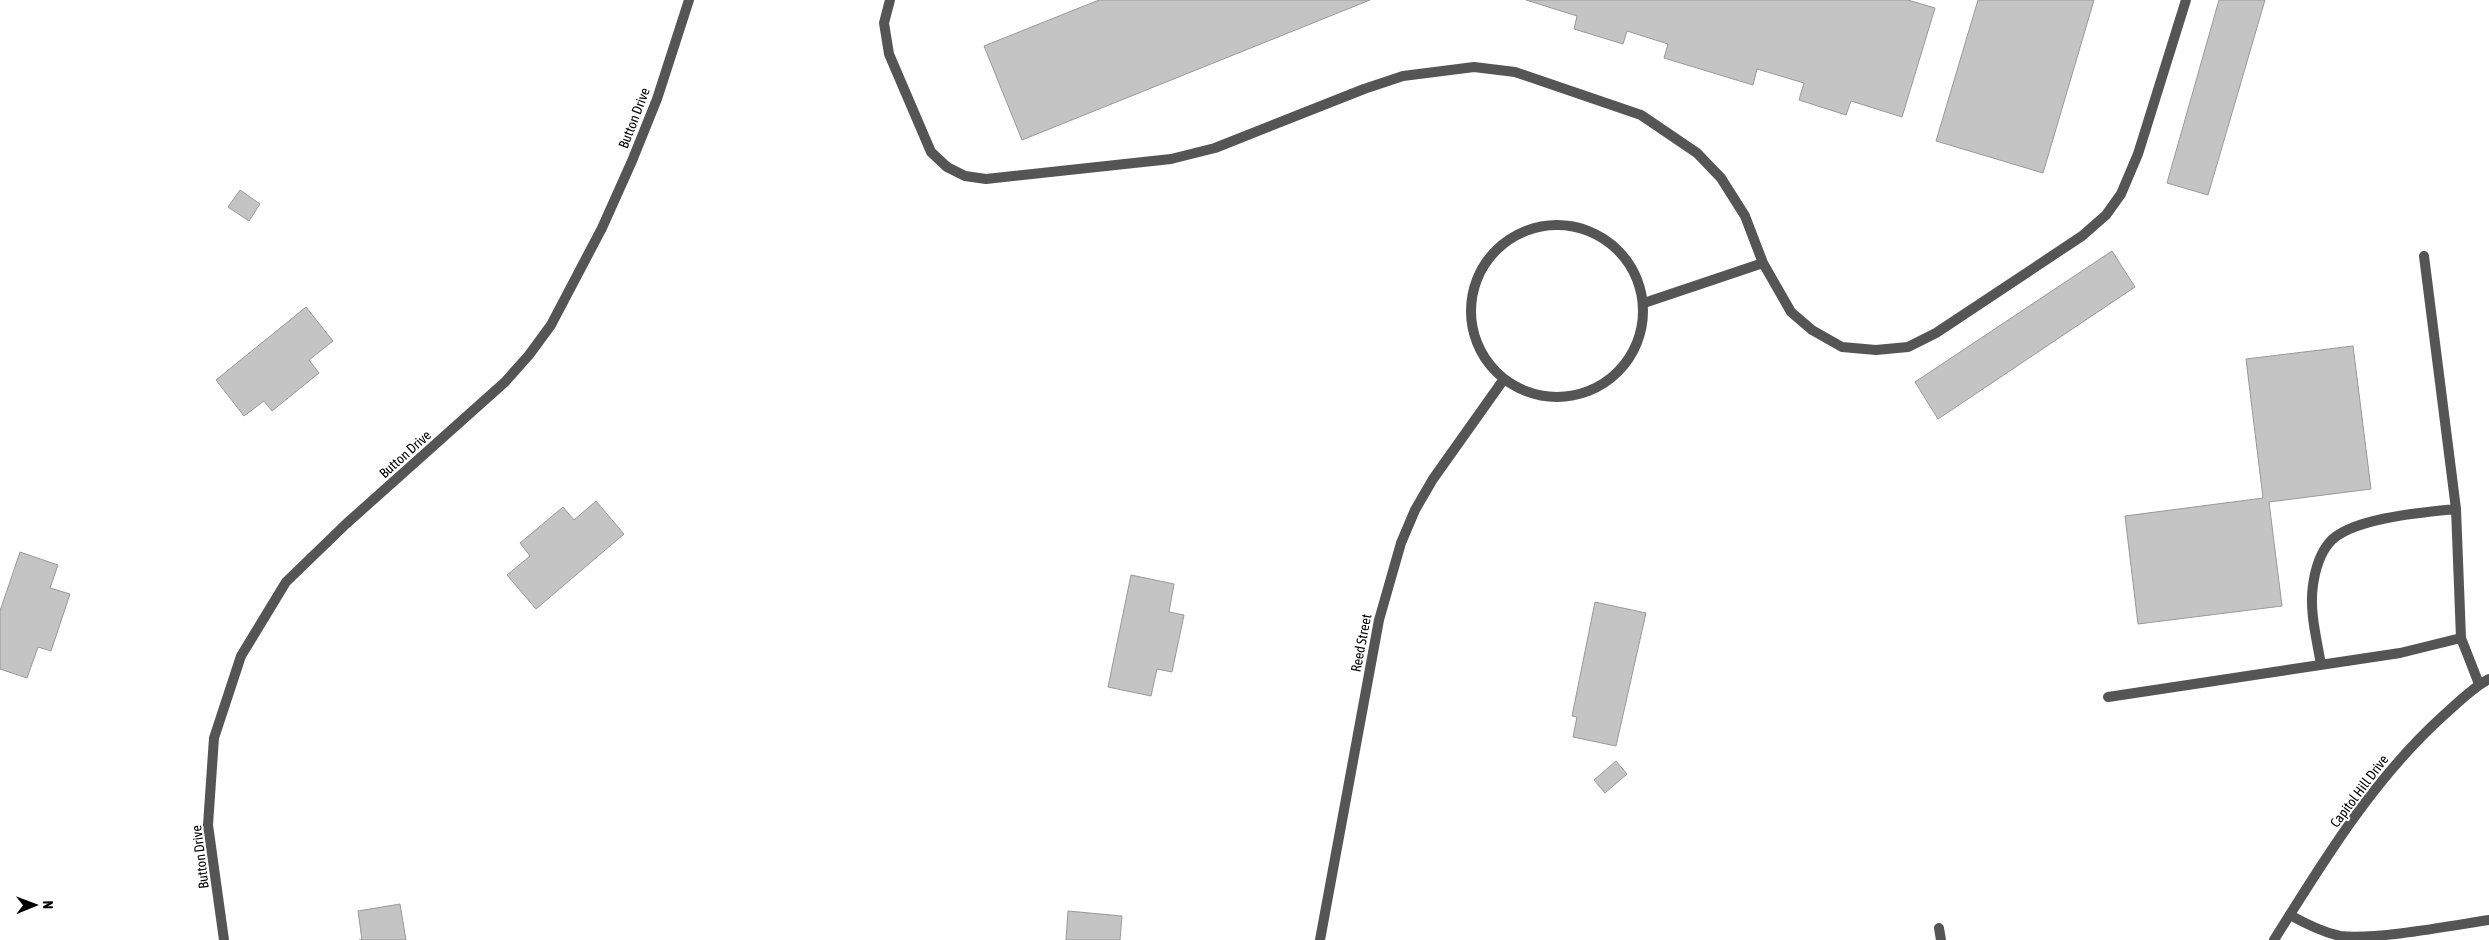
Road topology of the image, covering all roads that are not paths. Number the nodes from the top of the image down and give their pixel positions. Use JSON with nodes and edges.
{"nodes":[{"id":1,"x":689,"y":0,"type":"edge"},
{"id":2,"x":890,"y":0,"type":"edge"},
{"id":3,"x":2186,"y":0,"type":"edge"},
{"id":4,"x":2424,"y":256,"type":"dead end"},
{"id":5,"x":1763,"y":263,"type":"junction"},
{"id":6,"x":1644,"y":303,"type":"junction"},
{"id":7,"x":1504,"y":379,"type":"junction"},
{"id":8,"x":2456,"y":509,"type":"junction"},
{"id":9,"x":2461,"y":638,"type":"junction"},
{"id":10,"x":2321,"y":665,"type":"junction"},
{"id":11,"x":2489,"y":678,"type":"edge"},
{"id":12,"x":2479,"y":684,"type":"junction"},
{"id":13,"x":2108,"y":697,"type":"dead end"},
{"id":14,"x":2290,"y":915,"type":"junction"},
{"id":15,"x":2489,"y":920,"type":"edge"},
{"id":16,"x":1939,"y":928,"type":"dead end"},
{"id":17,"x":2375,"y":938,"type":"edge"},
{"id":18,"x":224,"y":940,"type":"edge"},
{"id":19,"x":1320,"y":940,"type":"edge"},
{"id":20,"x":1941,"y":940,"type":"edge"},
{"id":21,"x":2274,"y":940,"type":"edge"}],
"edges":[{"from":1,"to":18,"type":"street","name":"Button Drive"},
{"from":2,"to":5,"type":"street"},
{"from":3,"to":5,"type":"street"},
{"from":4,"to":8,"type":"street"},
{"from":5,"to":6,"type":"street"},
{"from":6,"to":7,"type":"street"},
{"from":6,"to":7,"type":"street"},
{"from":7,"to":19,"type":"street","name":"Reed Street"},
{"from":8,"to":9,"type":"street"},
{"from":8,"to":10,"type":"street"},
{"from":9,"to":10,"type":"street"},
{"from":9,"to":12,"type":"street"},
{"from":10,"to":13,"type":"street"},
{"from":11,"to":12,"type":"street","name":"Capitol Hill Drive"},
{"from":12,"to":14,"type":"street","name":"Capitol Hill Drive"},
{"from":14,"to":17,"type":"street"},
{"from":14,"to":21,"type":"street","name":"Capitol Hill Drive"},
{"from":15,"to":17,"type":"street"},
{"from":16,"to":20,"type":"street"}]}
